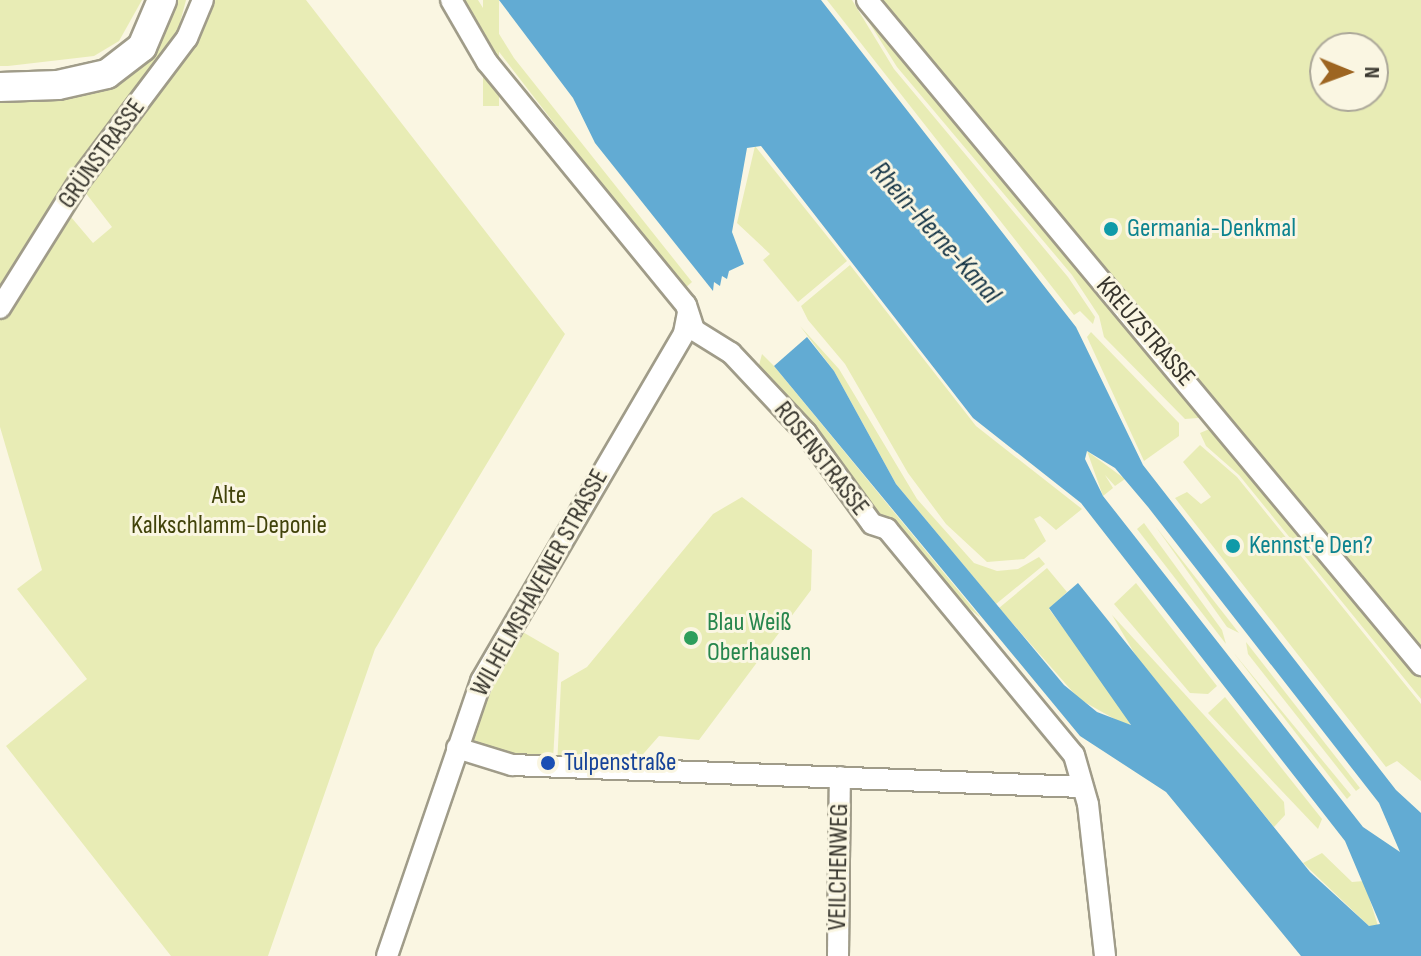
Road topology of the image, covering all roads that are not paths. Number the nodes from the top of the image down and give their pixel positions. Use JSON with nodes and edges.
{"nodes":[{"id":1,"x":149,"y":0,"type":"edge"},
{"id":2,"x":162,"y":0,"type":"edge"},
{"id":3,"x":203,"y":0,"type":"edge"},
{"id":4,"x":451,"y":0,"type":"edge"},
{"id":5,"x":867,"y":0,"type":"edge"},
{"id":6,"x":0,"y":73,"type":"edge"},
{"id":7,"x":0,"y":87,"type":"edge"},
{"id":8,"x":0,"y":308,"type":"edge"},
{"id":9,"x":688,"y":313,"type":"junction"},
{"id":10,"x":1421,"y":665,"type":"edge"},
{"id":11,"x":457,"y":748,"type":"junction"},
{"id":12,"x":840,"y":777,"type":"junction"},
{"id":13,"x":1082,"y":787,"type":"junction"},
{"id":14,"x":387,"y":956,"type":"edge"},
{"id":15,"x":838,"y":956,"type":"edge"},
{"id":16,"x":1105,"y":956,"type":"edge"}],
"edges":[{"from":1,"to":6,"type":"highway"},
{"from":2,"to":7,"type":"highway"},
{"from":3,"to":8,"type":"street","name":"GRÜNSTRASSE"},
{"from":4,"to":9,"type":"street","name":"ROSENSTRASSE"},
{"from":5,"to":10,"type":"street","name":"KREUZSTRASSE"},
{"from":9,"to":11,"type":"street","name":"WILHELMSHAVENER STRASSE"},
{"from":9,"to":13,"type":"street","name":"ROSENSTRASSE"},
{"from":11,"to":12,"type":"street"},
{"from":11,"to":14,"type":"street","name":"WILHELMSHAVENER STRASSE"},
{"from":12,"to":13,"type":"street"},
{"from":12,"to":15,"type":"street","name":"VEILCHENWEG"},
{"from":13,"to":16,"type":"street","name":"ROSENSTRASSE"}]}
